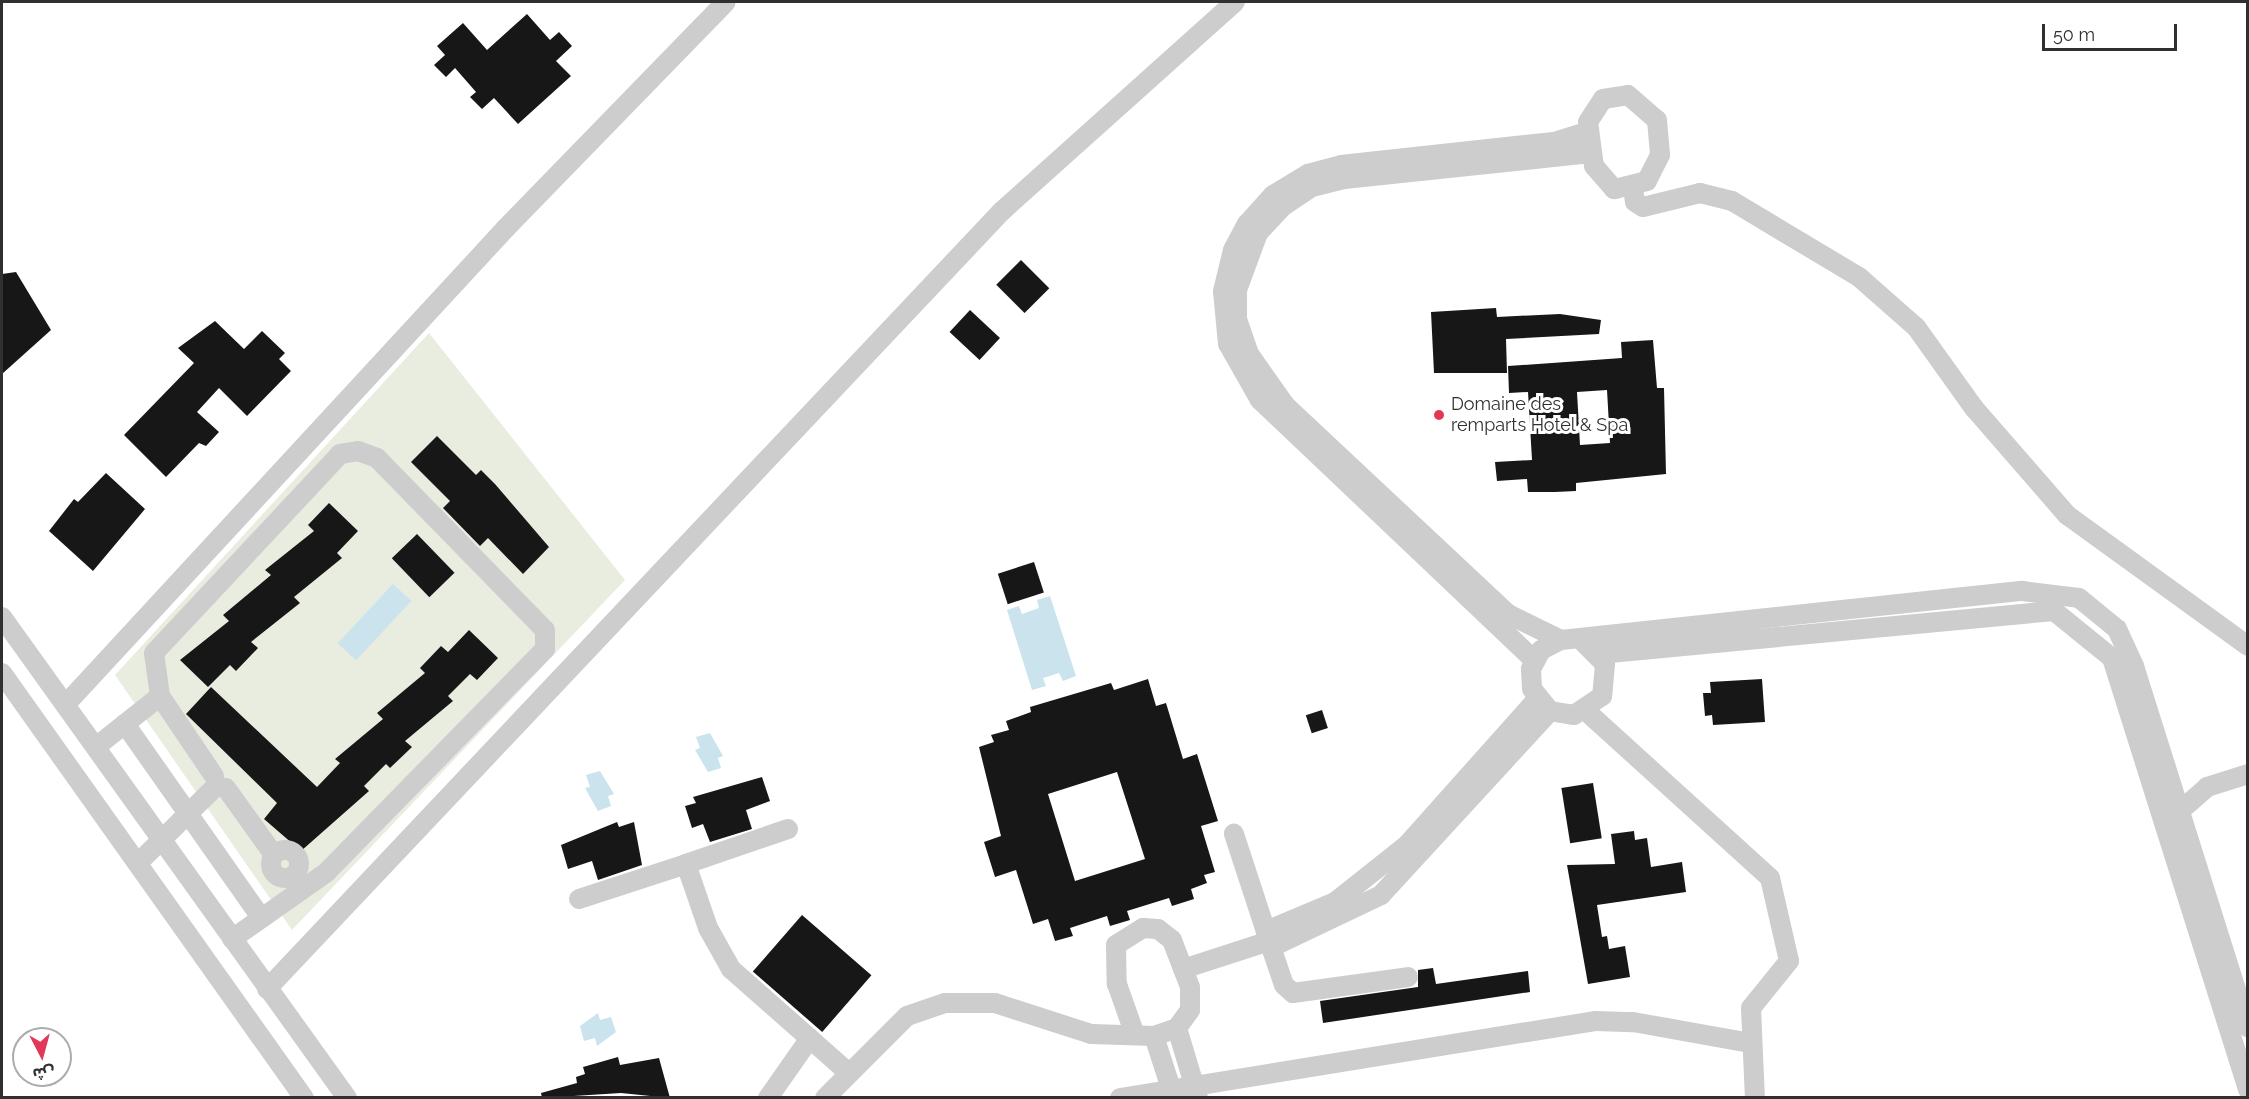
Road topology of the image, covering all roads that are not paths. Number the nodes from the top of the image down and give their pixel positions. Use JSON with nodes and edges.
{"nodes":[{"id":1,"x":726,"y":2,"type":"edge"},
{"id":2,"x":1235,"y":2,"type":"edge"},
{"id":3,"x":1589,"y":131,"type":"junction"},
{"id":4,"x":1592,"y":153,"type":"junction"},
{"id":5,"x":1437,"y":162,"type":"junction"},
{"id":6,"x":1633,"y":188,"type":"junction"},
{"id":7,"x":1311,"y":439,"type":"junction"},
{"id":8,"x":2,"y":616,"type":"edge"},
{"id":9,"x":1784,"y":626,"type":"junction"},
{"id":10,"x":1561,"y":640,"type":"junction"},
{"id":11,"x":1583,"y":642,"type":"junction"},
{"id":12,"x":2247,"y":646,"type":"edge"},
{"id":13,"x":1599,"y":654,"type":"junction"},
{"id":14,"x":1534,"y":660,"type":"junction"},
{"id":15,"x":2,"y":673,"type":"edge"},
{"id":16,"x":160,"y":696,"type":"junction"},
{"id":17,"x":66,"y":704,"type":"junction"},
{"id":18,"x":1544,"y":705,"type":"junction"},
{"id":19,"x":1586,"y":711,"type":"junction"},
{"id":20,"x":125,"y":724,"type":"junction"},
{"id":21,"x":97,"y":746,"type":"junction"},
{"id":22,"x":2247,"y":774,"type":"edge"},
{"id":23,"x":218,"y":784,"type":"junction"},
{"id":24,"x":2181,"y":810,"type":"junction"},
{"id":25,"x":188,"y":813,"type":"junction"},
{"id":26,"x":788,"y":829,"type":"dead end"},
{"id":27,"x":1234,"y":834,"type":"dead end"},
{"id":28,"x":161,"y":840,"type":"junction"},
{"id":29,"x":274,"y":855,"type":"dead end"},
{"id":30,"x":139,"y":862,"type":"junction"},
{"id":31,"x":686,"y":864,"type":"junction"},
{"id":32,"x":579,"y":899,"type":"dead end"},
{"id":33,"x":260,"y":916,"type":"junction"},
{"id":34,"x":232,"y":939,"type":"junction"},
{"id":35,"x":1269,"y":940,"type":"junction"},
{"id":36,"x":1183,"y":969,"type":"junction"},
{"id":37,"x":1408,"y":977,"type":"dead end"},
{"id":38,"x":267,"y":989,"type":"junction"},
{"id":39,"x":2247,"y":1027,"type":"edge"},
{"id":40,"x":1177,"y":1028,"type":"junction"},
{"id":41,"x":1144,"y":1036,"type":"junction"},
{"id":42,"x":810,"y":1038,"type":"junction"},
{"id":43,"x":1751,"y":1043,"type":"junction"},
{"id":44,"x":848,"y":1072,"type":"junction"},
{"id":45,"x":2247,"y":1090,"type":"edge"},
{"id":46,"x":1196,"y":1091,"type":"edge"},
{"id":47,"x":1173,"y":1093,"type":"edge"},
{"id":48,"x":304,"y":1098,"type":"edge"},
{"id":49,"x":347,"y":1098,"type":"edge"},
{"id":50,"x":768,"y":1098,"type":"edge"},
{"id":51,"x":825,"y":1098,"type":"edge"},
{"id":52,"x":1120,"y":1098,"type":"edge"},
{"id":53,"x":1755,"y":1098,"type":"edge"}],
"edges":[{"from":1,"to":17,"type":"street"},
{"from":2,"to":38,"type":"street"},
{"from":3,"to":4,"type":"street"},
{"from":3,"to":5,"type":"street"},
{"from":3,"to":6,"type":"street"},
{"from":4,"to":5,"type":"street"},
{"from":4,"to":6,"type":"street"},
{"from":5,"to":7,"type":"street"},
{"from":6,"to":12,"type":"street"},
{"from":7,"to":10,"type":"street"},
{"from":7,"to":14,"type":"street"},
{"from":8,"to":17,"type":"street"},
{"from":9,"to":11,"type":"street"},
{"from":9,"to":13,"type":"street"},
{"from":9,"to":24,"type":"street"},
{"from":9,"to":45,"type":"street"},
{"from":10,"to":11,"type":"street"},
{"from":10,"to":14,"type":"street"},
{"from":11,"to":13,"type":"street"},
{"from":13,"to":19,"type":"street"},
{"from":14,"to":18,"type":"street"},
{"from":15,"to":30,"type":"street"},
{"from":16,"to":20,"type":"street"},
{"from":16,"to":23,"type":"street"},
{"from":16,"to":33,"type":"street"},
{"from":17,"to":21,"type":"street"},
{"from":18,"to":19,"type":"street"},
{"from":18,"to":35,"type":"street"},
{"from":19,"to":43,"type":"street"},
{"from":20,"to":21,"type":"street"},
{"from":20,"to":25,"type":"street"},
{"from":21,"to":28,"type":"street"},
{"from":22,"to":24,"type":"street"},
{"from":23,"to":25,"type":"street"},
{"from":23,"to":29,"type":"street"},
{"from":24,"to":39,"type":"street"},
{"from":25,"to":28,"type":"street"},
{"from":25,"to":33,"type":"street"},
{"from":26,"to":31,"type":"street"},
{"from":27,"to":35,"type":"street"},
{"from":28,"to":30,"type":"street"},
{"from":28,"to":34,"type":"street"},
{"from":30,"to":48,"type":"street"},
{"from":31,"to":32,"type":"street"},
{"from":31,"to":42,"type":"street"},
{"from":33,"to":34,"type":"street"},
{"from":34,"to":38,"type":"street"},
{"from":35,"to":36,"type":"street"},
{"from":35,"to":37,"type":"street"},
{"from":36,"to":40,"type":"street"},
{"from":36,"to":41,"type":"street"},
{"from":38,"to":49,"type":"street"},
{"from":40,"to":41,"type":"street"},
{"from":40,"to":46,"type":"street"},
{"from":41,"to":44,"type":"street"},
{"from":41,"to":47,"type":"street"},
{"from":42,"to":44,"type":"street"},
{"from":42,"to":50,"type":"street"},
{"from":43,"to":46,"type":"street"},
{"from":43,"to":53,"type":"street"},
{"from":44,"to":51,"type":"street"},
{"from":46,"to":47,"type":"street"},
{"from":47,"to":52,"type":"street"}]}
